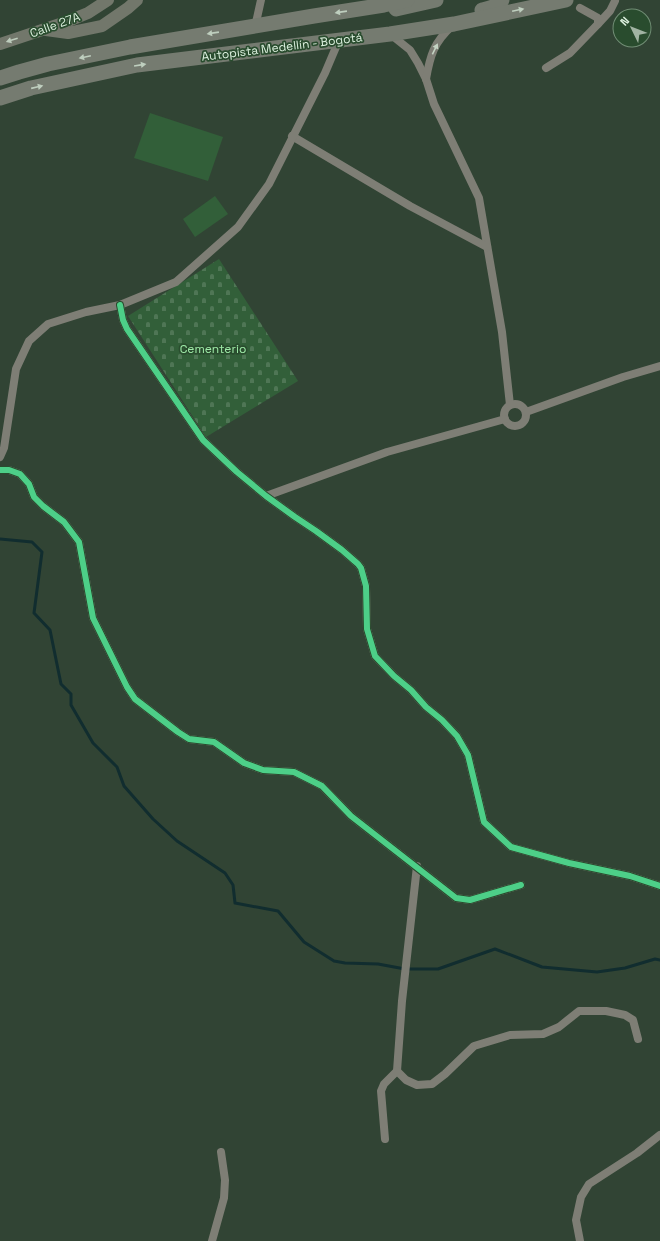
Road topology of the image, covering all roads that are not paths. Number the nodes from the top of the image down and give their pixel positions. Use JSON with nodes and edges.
{"nodes":[{"id":1,"x":108,"y":0,"type":"edge"},
{"id":2,"x":138,"y":0,"type":"edge"},
{"id":3,"x":261,"y":0,"type":"edge"},
{"id":4,"x":407,"y":0,"type":"edge"},
{"id":5,"x":436,"y":0,"type":"edge"},
{"id":6,"x":502,"y":0,"type":"edge"},
{"id":7,"x":566,"y":0,"type":"edge"},
{"id":8,"x":615,"y":0,"type":"edge"},
{"id":9,"x":376,"y":4,"type":"edge"},
{"id":10,"x":580,"y":8,"type":"dead end"},
{"id":11,"x":454,"y":24,"type":"junction"},
{"id":12,"x":598,"y":24,"type":"junction"},
{"id":13,"x":255,"y":26,"type":"junction"},
{"id":14,"x":42,"y":30,"type":"junction"},
{"id":15,"x":385,"y":35,"type":"junction"},
{"id":16,"x":339,"y":40,"type":"junction"},
{"id":17,"x":0,"y":44,"type":"edge"},
{"id":18,"x":546,"y":68,"type":"dead end"},
{"id":19,"x":0,"y":78,"type":"edge"},
{"id":20,"x":426,"y":79,"type":"junction"},
{"id":21,"x":0,"y":98,"type":"edge"},
{"id":22,"x":292,"y":136,"type":"junction"},
{"id":23,"x":487,"y":247,"type":"junction"},
{"id":24,"x":120,"y":305,"type":"junction"},
{"id":25,"x":660,"y":366,"type":"edge"},
{"id":26,"x":510,"y":405,"type":"junction"},
{"id":27,"x":526,"y":412,"type":"junction"},
{"id":28,"x":505,"y":419,"type":"junction"},
{"id":29,"x":0,"y":457,"type":"edge"},
{"id":30,"x":0,"y":470,"type":"edge"},
{"id":31,"x":266,"y":496,"type":"junction"},
{"id":32,"x":416,"y":866,"type":"junction"},
{"id":33,"x":521,"y":885,"type":"dead end"},
{"id":34,"x":660,"y":886,"type":"edge"},
{"id":35,"x":638,"y":1039,"type":"dead end"},
{"id":36,"x":397,"y":1071,"type":"junction"},
{"id":37,"x":660,"y":1135,"type":"edge"},
{"id":38,"x":385,"y":1139,"type":"dead end"},
{"id":39,"x":222,"y":1152,"type":"dead end"},
{"id":40,"x":212,"y":1241,"type":"edge"},
{"id":41,"x":580,"y":1241,"type":"edge"}],
"edges":[{"from":1,"to":14,"type":"main road","name":"Calle 27A"},
{"from":2,"to":14,"type":"main road"},
{"from":3,"to":13,"type":"street"},
{"from":4,"to":9,"type":"highway","name":"Autopista Medellín - Bogotá"},
{"from":5,"to":9,"type":"highway"},
{"from":6,"to":15,"type":"highway"},
{"from":11,"to":7,"type":"highway","name":"Autopista Medellín - Bogotá","one_way":true},
{"from":8,"to":12,"type":"street"},
{"from":9,"to":13,"type":"highway","name":"Autopista Medellín - Bogotá","one_way":true},
{"from":10,"to":12,"type":"street"},
{"from":11,"to":15,"type":"highway","name":"Autopista Medellín - Bogotá"},
{"from":20,"to":11,"type":"street","one_way":true},
{"from":12,"to":18,"type":"street"},
{"from":13,"to":19,"type":"highway","name":"Autopista Medellín - Bogotá","one_way":true},
{"from":14,"to":17,"type":"main road","name":"Calle 27A","one_way":true},
{"from":15,"to":16,"type":"highway","name":"Autopista Medellín - Bogotá"},
{"from":15,"to":20,"type":"street"},
{"from":21,"to":16,"type":"highway","name":"Autopista Medellín - Bogotá","one_way":true},
{"from":16,"to":22,"type":"street"},
{"from":20,"to":23,"type":"street"},
{"from":22,"to":23,"type":"street"},
{"from":22,"to":24,"type":"street"},
{"from":23,"to":26,"type":"street"},
{"from":24,"to":29,"type":"street"},
{"from":24,"to":31,"type":"street"},
{"from":25,"to":27,"type":"street"},
{"from":26,"to":27,"type":"street"},
{"from":26,"to":28,"type":"street"},
{"from":27,"to":28,"type":"street"},
{"from":28,"to":31,"type":"street"},
{"from":30,"to":32,"type":"street"},
{"from":31,"to":34,"type":"street"},
{"from":32,"to":33,"type":"street"},
{"from":32,"to":36,"type":"street"},
{"from":35,"to":36,"type":"street"},
{"from":36,"to":38,"type":"street"},
{"from":37,"to":41,"type":"street"},
{"from":39,"to":40,"type":"street"}]}
